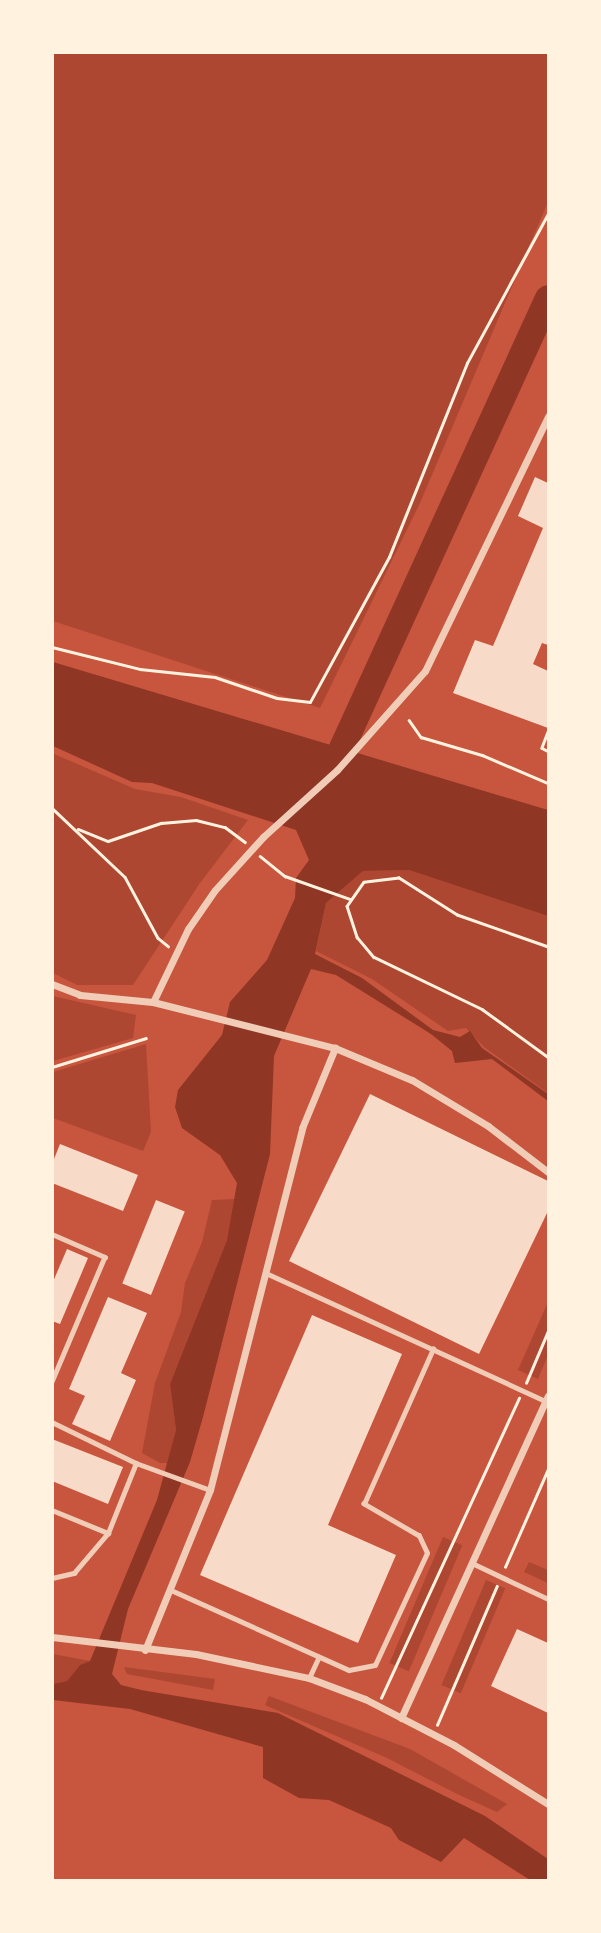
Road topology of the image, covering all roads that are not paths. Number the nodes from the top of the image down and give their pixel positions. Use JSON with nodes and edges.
{"nodes":[{"id":1,"x":548,"y":416,"type":"edge"},
{"id":2,"x":52,"y":984,"type":"edge"},
{"id":3,"x":153,"y":1003,"type":"junction"},
{"id":4,"x":335,"y":1048,"type":"junction"},
{"id":5,"x":548,"y":1172,"type":"edge"},
{"id":6,"x":52,"y":1234,"type":"edge"},
{"id":7,"x":265,"y":1272,"type":"junction"},
{"id":8,"x":433,"y":1349,"type":"junction"},
{"id":9,"x":52,"y":1382,"type":"edge"},
{"id":10,"x":547,"y":1398,"type":"edge"},
{"id":11,"x":52,"y":1422,"type":"edge"},
{"id":12,"x":136,"y":1463,"type":"junction"},
{"id":13,"x":210,"y":1490,"type":"junction"},
{"id":14,"x":52,"y":1510,"type":"edge"},
{"id":15,"x":108,"y":1533,"type":"junction"},
{"id":16,"x":472,"y":1563,"type":"junction"},
{"id":17,"x":52,"y":1578,"type":"edge"},
{"id":18,"x":171,"y":1590,"type":"junction"},
{"id":19,"x":548,"y":1599,"type":"edge"},
{"id":20,"x":52,"y":1637,"type":"edge"},
{"id":21,"x":145,"y":1650,"type":"junction"},
{"id":22,"x":319,"y":1657,"type":"junction"},
{"id":23,"x":309,"y":1678,"type":"junction"},
{"id":24,"x":401,"y":1718,"type":"junction"},
{"id":25,"x":548,"y":1804,"type":"edge"}],
"edges":[{"from":1,"to":3,"type":"street"},
{"from":2,"to":3,"type":"street"},
{"from":3,"to":4,"type":"street"},
{"from":4,"to":5,"type":"street"},
{"from":4,"to":7,"type":"street"},
{"from":6,"to":9,"type":"lane"},
{"from":7,"to":8,"type":"lane"},
{"from":7,"to":13,"type":"street"},
{"from":8,"to":10,"type":"lane"},
{"from":8,"to":22,"type":"lane"},
{"from":10,"to":16,"type":"street"},
{"from":11,"to":12,"type":"lane"},
{"from":12,"to":13,"type":"lane"},
{"from":12,"to":15,"type":"lane"},
{"from":13,"to":18,"type":"street"},
{"from":14,"to":15,"type":"lane"},
{"from":15,"to":17,"type":"lane"},
{"from":16,"to":19,"type":"lane"},
{"from":16,"to":24,"type":"street"},
{"from":18,"to":21,"type":"street"},
{"from":18,"to":22,"type":"lane"},
{"from":20,"to":21,"type":"street"},
{"from":21,"to":23,"type":"street"},
{"from":22,"to":23,"type":"lane"},
{"from":23,"to":24,"type":"street"},
{"from":24,"to":25,"type":"street"}]}
